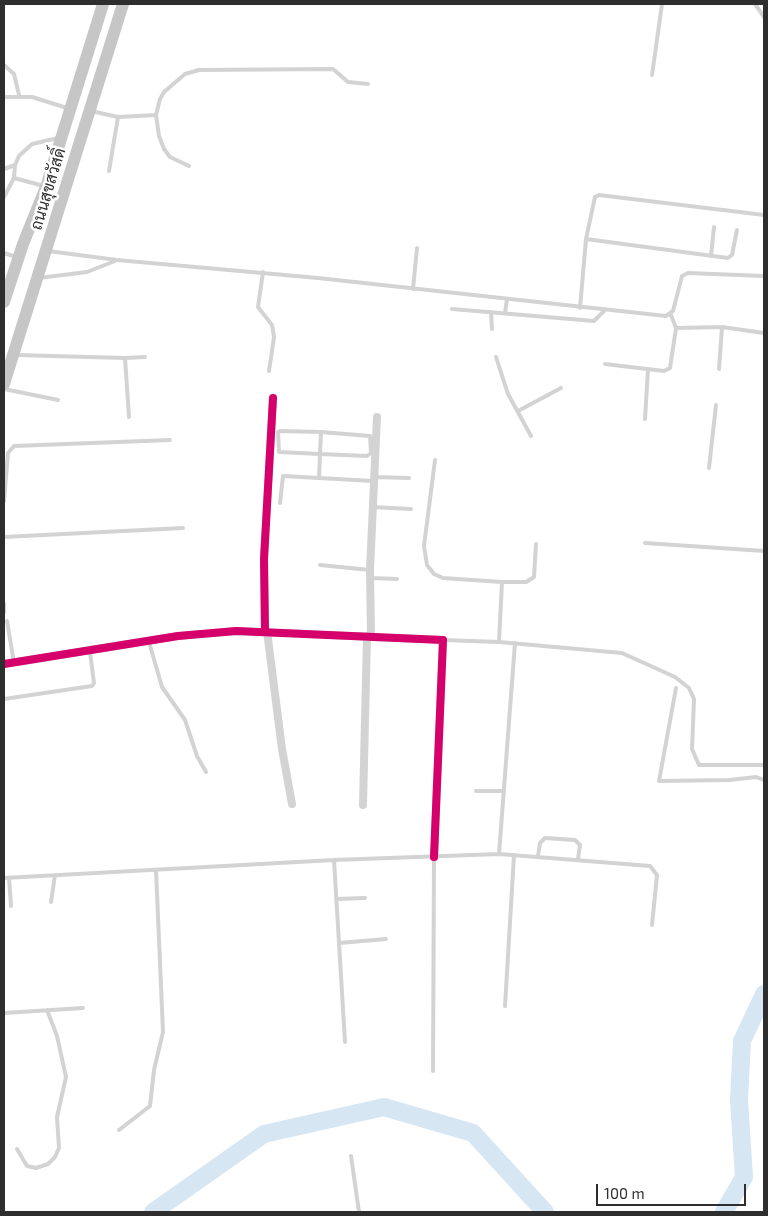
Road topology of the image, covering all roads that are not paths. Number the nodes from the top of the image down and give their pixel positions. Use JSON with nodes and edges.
{"nodes":[{"id":1,"x":103,"y":4,"type":"edge"},
{"id":2,"x":123,"y":4,"type":"edge"},
{"id":3,"x":662,"y":4,"type":"edge"},
{"id":4,"x":756,"y":4,"type":"edge"},
{"id":5,"x":764,"y":16,"type":"edge"},
{"id":6,"x":4,"y":65,"type":"edge"},
{"id":7,"x":652,"y":75,"type":"dead end"},
{"id":8,"x":368,"y":84,"type":"dead end"},
{"id":9,"x":19,"y":95,"type":"junction"},
{"id":10,"x":4,"y":97,"type":"edge"},
{"id":11,"x":70,"y":109,"type":"junction"},
{"id":12,"x":89,"y":111,"type":"junction"},
{"id":13,"x":156,"y":115,"type":"junction"},
{"id":14,"x":118,"y":118,"type":"junction"},
{"id":15,"x":61,"y":137,"type":"junction"},
{"id":16,"x":15,"y":165,"type":"junction"},
{"id":17,"x":189,"y":166,"type":"dead end"},
{"id":18,"x":4,"y":169,"type":"edge"},
{"id":19,"x":109,"y":171,"type":"dead end"},
{"id":20,"x":14,"y":178,"type":"junction"},
{"id":21,"x":46,"y":187,"type":"junction"},
{"id":22,"x":4,"y":197,"type":"edge"},
{"id":23,"x":764,"y":215,"type":"edge"},
{"id":24,"x":714,"y":227,"type":"dead end"},
{"id":25,"x":737,"y":230,"type":"dead end"},
{"id":26,"x":586,"y":239,"type":"junction"},
{"id":27,"x":417,"y":248,"type":"dead end"},
{"id":28,"x":46,"y":251,"type":"junction"},
{"id":29,"x":4,"y":253,"type":"edge"},
{"id":30,"x":711,"y":256,"type":"junction"},
{"id":31,"x":18,"y":258,"type":"junction"},
{"id":32,"x":117,"y":260,"type":"junction"},
{"id":33,"x":263,"y":272,"type":"junction"},
{"id":34,"x":764,"y":276,"type":"edge"},
{"id":35,"x":37,"y":279,"type":"junction"},
{"id":36,"x":413,"y":289,"type":"junction"},
{"id":37,"x":507,"y":299,"type":"junction"},
{"id":38,"x":4,"y":302,"type":"edge"},
{"id":39,"x":580,"y":308,"type":"junction"},
{"id":40,"x":452,"y":309,"type":"dead end"},
{"id":41,"x":604,"y":311,"type":"junction"},
{"id":42,"x":491,"y":312,"type":"junction"},
{"id":43,"x":505,"y":313,"type":"junction"},
{"id":44,"x":671,"y":315,"type":"junction"},
{"id":45,"x":722,"y":327,"type":"junction"},
{"id":46,"x":676,"y":328,"type":"junction"},
{"id":47,"x":492,"y":329,"type":"dead end"},
{"id":48,"x":764,"y":333,"type":"edge"},
{"id":49,"x":13,"y":355,"type":"junction"},
{"id":50,"x":496,"y":357,"type":"dead end"},
{"id":51,"x":125,"y":358,"type":"junction"},
{"id":52,"x":145,"y":358,"type":"dead end"},
{"id":53,"x":605,"y":364,"type":"dead end"},
{"id":54,"x":648,"y":369,"type":"junction"},
{"id":55,"x":719,"y":369,"type":"dead end"},
{"id":56,"x":269,"y":372,"type":"dead end"},
{"id":57,"x":4,"y":384,"type":"edge"},
{"id":58,"x":562,"y":388,"type":"dead end"},
{"id":59,"x":4,"y":389,"type":"edge"},
{"id":60,"x":273,"y":398,"type":"dead end"},
{"id":61,"x":58,"y":400,"type":"dead end"},
{"id":62,"x":716,"y":405,"type":"dead end"},
{"id":63,"x":518,"y":411,"type":"junction"},
{"id":64,"x":129,"y":417,"type":"dead end"},
{"id":65,"x":376,"y":417,"type":"dead end"},
{"id":66,"x":645,"y":419,"type":"dead end"},
{"id":67,"x":321,"y":432,"type":"junction"},
{"id":68,"x":531,"y":436,"type":"dead end"},
{"id":69,"x":170,"y":440,"type":"dead end"},
{"id":70,"x":320,"y":454,"type":"junction"},
{"id":71,"x":435,"y":460,"type":"dead end"},
{"id":72,"x":709,"y":468,"type":"dead end"},
{"id":73,"x":319,"y":478,"type":"junction"},
{"id":74,"x":409,"y":478,"type":"dead end"},
{"id":75,"x":373,"y":479,"type":"junction"},
{"id":76,"x":4,"y":501,"type":"edge"},
{"id":77,"x":280,"y":503,"type":"dead end"},
{"id":78,"x":372,"y":506,"type":"junction"},
{"id":79,"x":411,"y":509,"type":"dead end"},
{"id":80,"x":183,"y":528,"type":"dead end"},
{"id":81,"x":4,"y":538,"type":"edge"},
{"id":82,"x":645,"y":543,"type":"dead end"},
{"id":83,"x":536,"y":544,"type":"dead end"},
{"id":84,"x":764,"y":551,"type":"edge"},
{"id":85,"x":320,"y":566,"type":"dead end"},
{"id":86,"x":370,"y":574,"type":"junction"},
{"id":87,"x":397,"y":579,"type":"dead end"},
{"id":88,"x":502,"y":582,"type":"junction"},
{"id":89,"x":4,"y":604,"type":"edge"},
{"id":90,"x":4,"y":612,"type":"edge"},
{"id":91,"x":7,"y":620,"type":"dead end"},
{"id":92,"x":266,"y":631,"type":"junction"},
{"id":93,"x":369,"y":636,"type":"junction"},
{"id":94,"x":443,"y":640,"type":"junction"},
{"id":95,"x":150,"y":642,"type":"junction"},
{"id":96,"x":500,"y":642,"type":"junction"},
{"id":97,"x":515,"y":643,"type":"junction"},
{"id":98,"x":90,"y":652,"type":"junction"},
{"id":99,"x":14,"y":662,"type":"junction"},
{"id":100,"x":4,"y":664,"type":"edge"},
{"id":101,"x":676,"y":688,"type":"dead end"},
{"id":102,"x":4,"y":699,"type":"edge"},
{"id":103,"x":764,"y":766,"type":"edge"},
{"id":104,"x":206,"y":772,"type":"dead end"},
{"id":105,"x":764,"y":780,"type":"edge"},
{"id":106,"x":504,"y":790,"type":"junction"},
{"id":107,"x":476,"y":791,"type":"dead end"},
{"id":108,"x":292,"y":804,"type":"dead end"},
{"id":109,"x":362,"y":805,"type":"dead end"},
{"id":110,"x":499,"y":854,"type":"junction"},
{"id":111,"x":514,"y":855,"type":"junction"},
{"id":112,"x":538,"y":856,"type":"junction"},
{"id":113,"x":434,"y":857,"type":"junction"},
{"id":114,"x":578,"y":859,"type":"junction"},
{"id":115,"x":334,"y":860,"type":"junction"},
{"id":116,"x":156,"y":870,"type":"junction"},
{"id":117,"x":56,"y":875,"type":"junction"},
{"id":118,"x":6,"y":878,"type":"edge"},
{"id":119,"x":366,"y":898,"type":"dead end"},
{"id":120,"x":336,"y":899,"type":"junction"},
{"id":121,"x":51,"y":902,"type":"dead end"},
{"id":122,"x":11,"y":906,"type":"dead end"},
{"id":123,"x":652,"y":925,"type":"dead end"},
{"id":124,"x":386,"y":939,"type":"dead end"},
{"id":125,"x":339,"y":943,"type":"junction"},
{"id":126,"x":505,"y":1006,"type":"dead end"},
{"id":127,"x":83,"y":1008,"type":"dead end"},
{"id":128,"x":47,"y":1010,"type":"junction"},
{"id":129,"x":4,"y":1013,"type":"edge"},
{"id":130,"x":345,"y":1042,"type":"dead end"},
{"id":131,"x":433,"y":1071,"type":"dead end"},
{"id":132,"x":119,"y":1130,"type":"dead end"},
{"id":133,"x":17,"y":1149,"type":"dead end"},
{"id":134,"x":351,"y":1156,"type":"dead end"},
{"id":135,"x":359,"y":1212,"type":"edge"}],
"edges":[{"from":1,"to":11,"type":"main road","name":"ถนนสุขสวัสดิ์"},
{"from":2,"to":12,"type":"main road","name":"ถนนสุขสวัสดิ์"},
{"from":3,"to":7,"type":"lane"},
{"from":4,"to":5,"type":"lane"},
{"from":6,"to":9,"type":"lane"},
{"from":8,"to":13,"type":"lane"},
{"from":9,"to":10,"type":"lane"},
{"from":9,"to":11,"type":"lane"},
{"from":11,"to":15,"type":"main road","name":"ถนนสุขสวัสดิ์"},
{"from":12,"to":14,"type":"lane"},
{"from":12,"to":28,"type":"main road","name":"ถนนสุขสวัสดิ์"},
{"from":13,"to":14,"type":"lane"},
{"from":13,"to":17,"type":"lane"},
{"from":14,"to":19,"type":"lane"},
{"from":15,"to":16,"type":"lane"},
{"from":15,"to":21,"type":"main road","name":"ถนนสุขสวัสดิ์"},
{"from":16,"to":18,"type":"lane"},
{"from":16,"to":20,"type":"lane"},
{"from":20,"to":21,"type":"lane"},
{"from":20,"to":22,"type":"lane"},
{"from":21,"to":31,"type":"main road","name":"ถนนสุขสวัสดิ์"},
{"from":23,"to":26,"type":"lane"},
{"from":24,"to":30,"type":"lane"},
{"from":25,"to":30,"type":"lane"},
{"from":26,"to":30,"type":"lane"},
{"from":26,"to":39,"type":"lane"},
{"from":27,"to":36,"type":"lane"},
{"from":28,"to":32,"type":"lane"},
{"from":28,"to":35,"type":"main road","name":"ถนนสุขสวัสดิ์"},
{"from":29,"to":31,"type":"lane"},
{"from":31,"to":38,"type":"main road","name":"ถนนสุขสวัสดิ์"},
{"from":32,"to":33,"type":"lane"},
{"from":32,"to":35,"type":"lane"},
{"from":33,"to":36,"type":"lane"},
{"from":33,"to":56,"type":"lane"},
{"from":34,"to":44,"type":"lane"},
{"from":35,"to":49,"type":"main road","name":"ถนนสุขสวัสดิ์"},
{"from":36,"to":37,"type":"lane"},
{"from":37,"to":39,"type":"lane"},
{"from":37,"to":43,"type":"lane"},
{"from":39,"to":41,"type":"lane"},
{"from":40,"to":42,"type":"lane"},
{"from":41,"to":43,"type":"lane"},
{"from":41,"to":44,"type":"lane"},
{"from":42,"to":43,"type":"lane"},
{"from":42,"to":47,"type":"lane"},
{"from":44,"to":46,"type":"lane"},
{"from":45,"to":46,"type":"lane"},
{"from":45,"to":48,"type":"lane"},
{"from":45,"to":55,"type":"lane"},
{"from":46,"to":54,"type":"lane"},
{"from":49,"to":51,"type":"lane"},
{"from":49,"to":57,"type":"main road","name":"ถนนสุขสวัสดิ์"},
{"from":50,"to":63,"type":"lane"},
{"from":51,"to":52,"type":"lane"},
{"from":51,"to":64,"type":"lane"},
{"from":53,"to":54,"type":"lane"},
{"from":54,"to":66,"type":"lane"},
{"from":58,"to":63,"type":"lane"},
{"from":59,"to":61,"type":"lane"},
{"from":60,"to":92,"type":"street"},
{"from":62,"to":72,"type":"lane"},
{"from":63,"to":68,"type":"lane"},
{"from":65,"to":75,"type":"street"},
{"from":67,"to":70,"type":"lane"},
{"from":67,"to":70,"type":"lane"},
{"from":67,"to":70,"type":"lane"},
{"from":69,"to":76,"type":"lane"},
{"from":70,"to":73,"type":"lane"},
{"from":71,"to":88,"type":"lane"},
{"from":73,"to":75,"type":"lane"},
{"from":73,"to":77,"type":"lane"},
{"from":74,"to":75,"type":"lane"},
{"from":75,"to":78,"type":"street"},
{"from":78,"to":79,"type":"lane"},
{"from":78,"to":86,"type":"street"},
{"from":80,"to":81,"type":"lane"},
{"from":82,"to":84,"type":"lane"},
{"from":83,"to":88,"type":"lane"},
{"from":85,"to":86,"type":"lane"},
{"from":86,"to":87,"type":"lane"},
{"from":86,"to":93,"type":"street"},
{"from":88,"to":96,"type":"lane"},
{"from":89,"to":90,"type":"lane"},
{"from":91,"to":99,"type":"lane"},
{"from":92,"to":93,"type":"street"},
{"from":92,"to":95,"type":"street"},
{"from":92,"to":108,"type":"street"},
{"from":93,"to":94,"type":"street"},
{"from":93,"to":109,"type":"street"},
{"from":94,"to":96,"type":"lane"},
{"from":94,"to":113,"type":"street"},
{"from":95,"to":98,"type":"street"},
{"from":95,"to":104,"type":"lane"},
{"from":96,"to":97,"type":"lane"},
{"from":97,"to":103,"type":"lane"},
{"from":97,"to":106,"type":"lane"},
{"from":98,"to":99,"type":"street"},
{"from":98,"to":102,"type":"lane"},
{"from":99,"to":100,"type":"street"},
{"from":101,"to":105,"type":"lane"},
{"from":106,"to":107,"type":"lane"},
{"from":106,"to":110,"type":"lane"},
{"from":110,"to":111,"type":"lane"},
{"from":110,"to":113,"type":"lane"},
{"from":111,"to":112,"type":"lane"},
{"from":111,"to":126,"type":"lane"},
{"from":112,"to":114,"type":"lane"},
{"from":112,"to":114,"type":"lane"},
{"from":113,"to":115,"type":"lane"},
{"from":113,"to":131,"type":"lane"},
{"from":114,"to":123,"type":"lane"},
{"from":115,"to":116,"type":"lane"},
{"from":115,"to":120,"type":"lane"},
{"from":116,"to":117,"type":"lane"},
{"from":116,"to":132,"type":"lane"},
{"from":117,"to":118,"type":"lane"},
{"from":117,"to":121,"type":"lane"},
{"from":118,"to":122,"type":"lane"},
{"from":119,"to":120,"type":"lane"},
{"from":120,"to":125,"type":"lane"},
{"from":124,"to":125,"type":"lane"},
{"from":125,"to":130,"type":"lane"},
{"from":127,"to":128,"type":"lane"},
{"from":128,"to":129,"type":"lane"},
{"from":128,"to":133,"type":"lane"},
{"from":134,"to":135,"type":"lane"}]}
